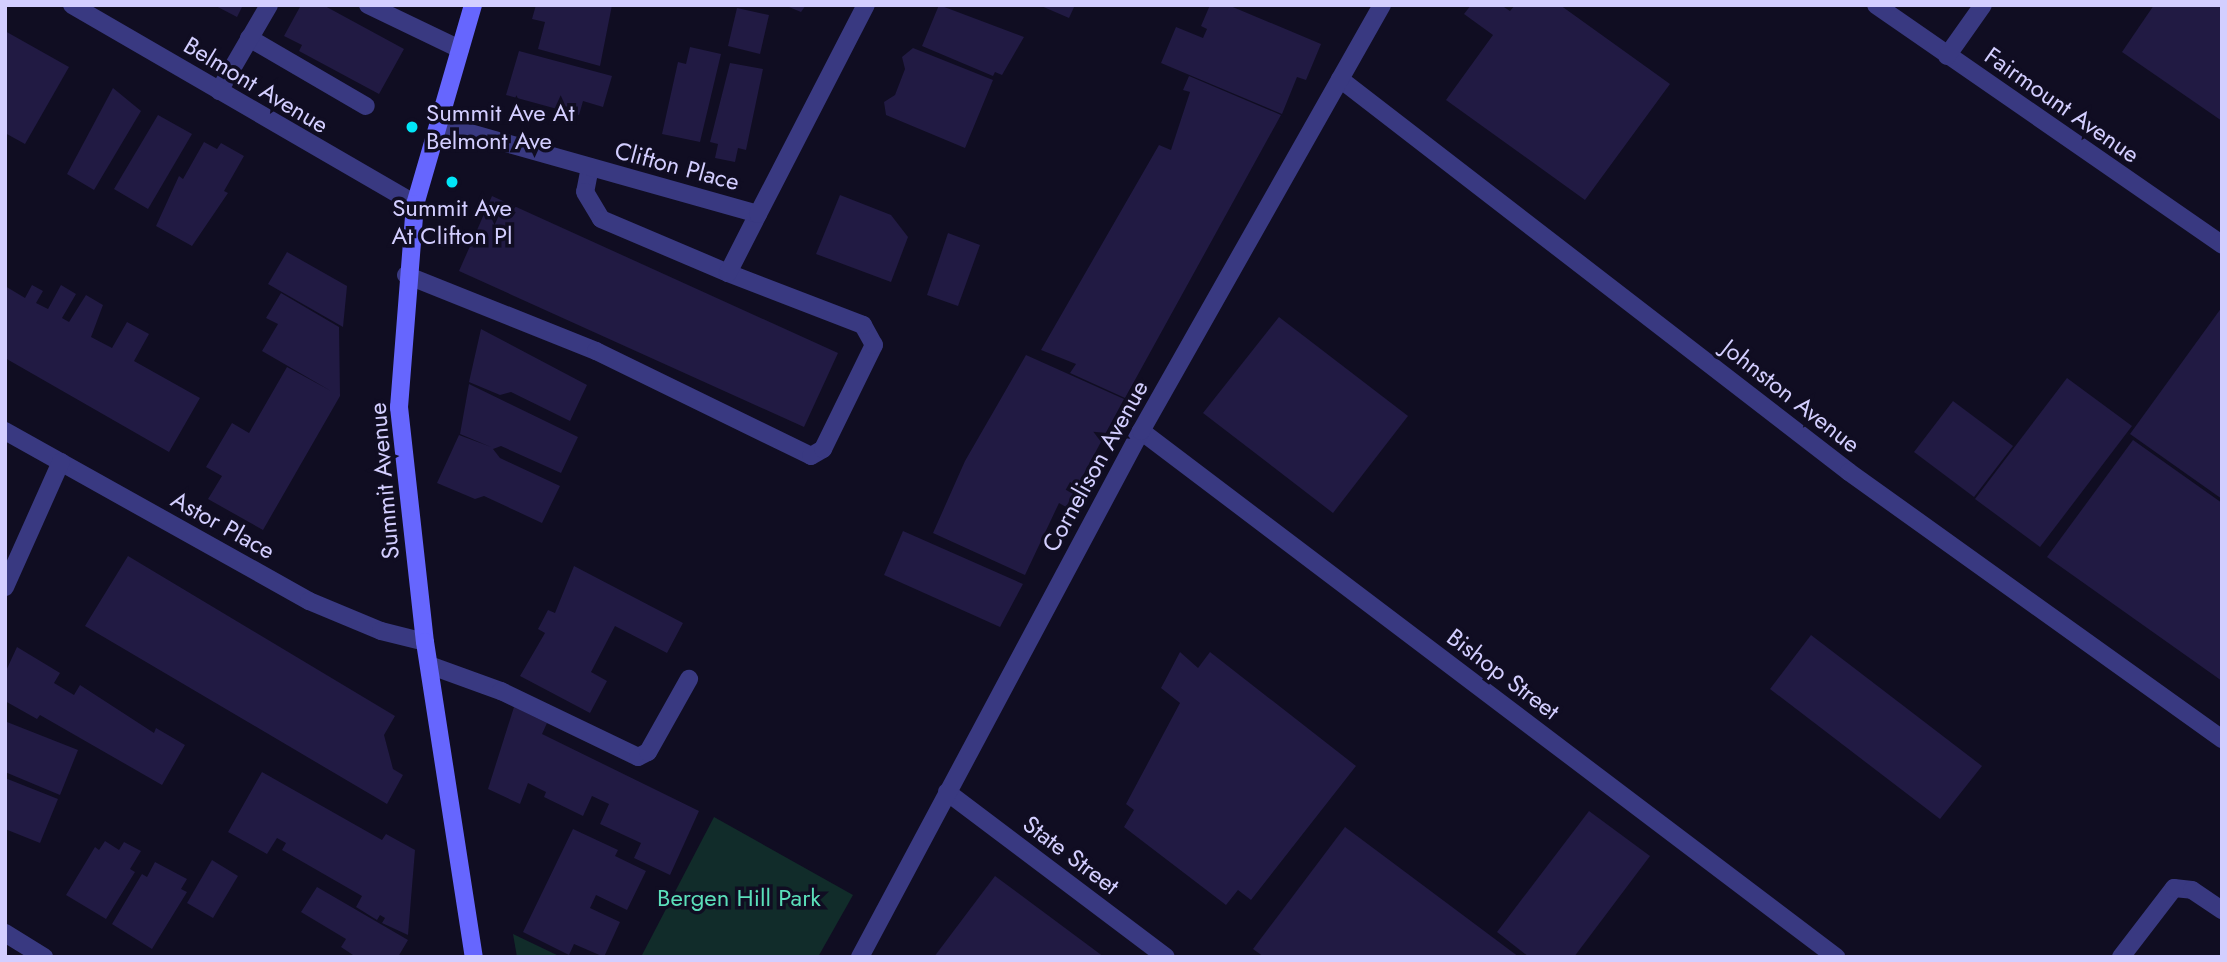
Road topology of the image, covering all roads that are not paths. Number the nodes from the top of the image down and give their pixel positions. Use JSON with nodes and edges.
{"nodes":[{"id":1,"x":72,"y":5,"type":"edge"},
{"id":2,"x":269,"y":5,"type":"edge"},
{"id":3,"x":368,"y":5,"type":"edge"},
{"id":4,"x":473,"y":5,"type":"edge"},
{"id":5,"x":866,"y":5,"type":"edge"},
{"id":6,"x":1382,"y":5,"type":"edge"},
{"id":7,"x":1876,"y":5,"type":"edge"},
{"id":8,"x":1983,"y":5,"type":"edge"},
{"id":9,"x":249,"y":38,"type":"junction"},
{"id":10,"x":460,"y":49,"type":"junction"},
{"id":11,"x":1947,"y":56,"type":"junction"},
{"id":12,"x":1340,"y":79,"type":"junction"},
{"id":13,"x":219,"y":91,"type":"junction"},
{"id":14,"x":366,"y":106,"type":"dead end"},
{"id":15,"x":438,"y":124,"type":"junction"},
{"id":16,"x":590,"y":167,"type":"junction"},
{"id":17,"x":415,"y":204,"type":"junction"},
{"id":18,"x":758,"y":214,"type":"junction"},
{"id":19,"x":2222,"y":245,"type":"edge"},
{"id":20,"x":728,"y":273,"type":"junction"},
{"id":21,"x":406,"y":275,"type":"junction"},
{"id":22,"x":5,"y":430,"type":"edge"},
{"id":23,"x":1141,"y":431,"type":"junction"},
{"id":24,"x":61,"y":462,"type":"junction"},
{"id":25,"x":5,"y":587,"type":"edge"},
{"id":26,"x":425,"y":642,"type":"junction"},
{"id":27,"x":429,"y":665,"type":"junction"},
{"id":28,"x":689,"y":679,"type":"dead end"},
{"id":29,"x":2222,"y":739,"type":"edge"},
{"id":30,"x":947,"y":792,"type":"junction"},
{"id":31,"x":2222,"y":910,"type":"edge"},
{"id":32,"x":5,"y":933,"type":"edge"},
{"id":33,"x":44,"y":957,"type":"edge"},
{"id":34,"x":474,"y":957,"type":"edge"},
{"id":35,"x":860,"y":957,"type":"edge"},
{"id":36,"x":1166,"y":957,"type":"edge"},
{"id":37,"x":1836,"y":957,"type":"edge"},
{"id":38,"x":2121,"y":957,"type":"edge"}],
"edges":[{"from":1,"to":13,"type":"street","name":"Belmont Avenue"},
{"from":2,"to":9,"type":"street"},
{"from":3,"to":10,"type":"street"},
{"from":4,"to":10,"type":"main road","name":"Summit Avenue"},
{"from":5,"to":18,"type":"street","name":"Clifton Place"},
{"from":6,"to":12,"type":"street","name":"Cornelison Avenue"},
{"from":7,"to":11,"type":"street","name":"Fairmount Avenue"},
{"from":8,"to":11,"type":"street"},
{"from":9,"to":13,"type":"street"},
{"from":9,"to":14,"type":"street"},
{"from":10,"to":15,"type":"main road","name":"Summit Avenue"},
{"from":11,"to":19,"type":"street","name":"Fairmount Avenue"},
{"from":12,"to":23,"type":"street","name":"Cornelison Avenue"},
{"from":12,"to":29,"type":"street","name":"Johnston Avenue"},
{"from":13,"to":17,"type":"street","name":"Belmont Avenue"},
{"from":15,"to":16,"type":"street","name":"Clifton Place"},
{"from":15,"to":17,"type":"main road","name":"Summit Avenue"},
{"from":16,"to":18,"type":"street","name":"Clifton Place"},
{"from":16,"to":20,"type":"street"},
{"from":17,"to":21,"type":"main road","name":"Summit Avenue"},
{"from":18,"to":20,"type":"street"},
{"from":20,"to":21,"type":"street"},
{"from":21,"to":26,"type":"main road","name":"Summit Avenue"},
{"from":22,"to":24,"type":"street","name":"Astor Place"},
{"from":23,"to":30,"type":"street","name":"Cornelison Avenue"},
{"from":23,"to":37,"type":"street","name":"Bishop Street"},
{"from":24,"to":25,"type":"street"},
{"from":24,"to":26,"type":"street","name":"Astor Place"},
{"from":26,"to":27,"type":"main road","name":"Summit Avenue"},
{"from":27,"to":28,"type":"street"},
{"from":27,"to":34,"type":"main road","name":"Summit Avenue"},
{"from":30,"to":35,"type":"street","name":"Cornelison Avenue"},
{"from":30,"to":36,"type":"street","name":"State Street"},
{"from":31,"to":38,"type":"street"},
{"from":32,"to":33,"type":"street"}]}
